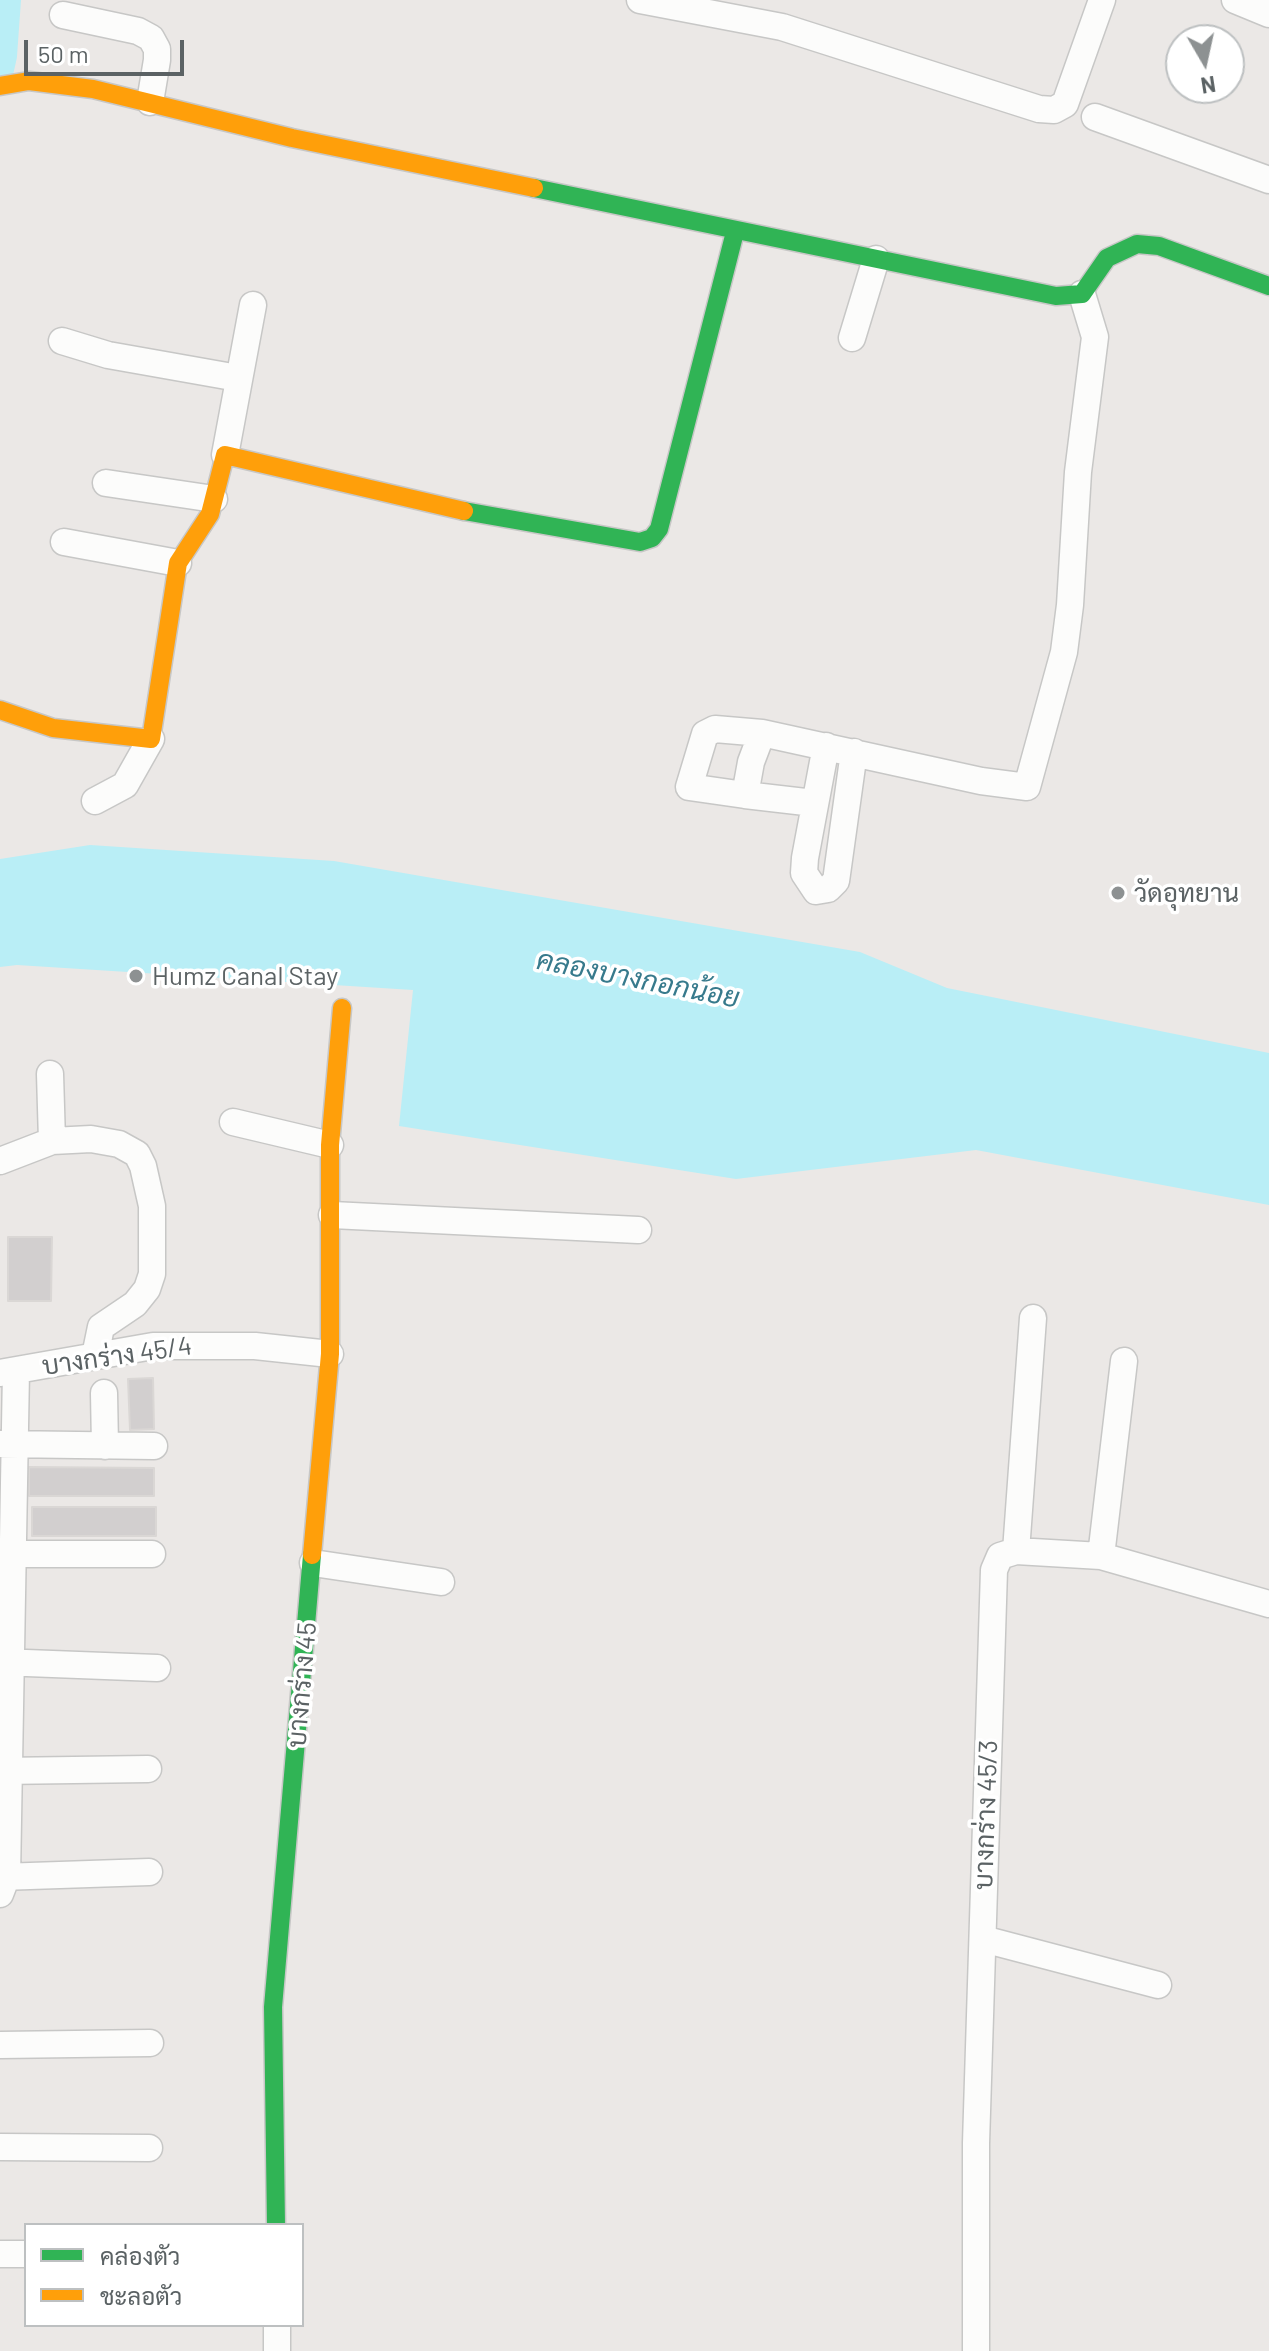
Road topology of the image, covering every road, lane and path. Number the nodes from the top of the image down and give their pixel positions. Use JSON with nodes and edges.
{"nodes":[{"id":1,"x":640,"y":0,"type":"edge"},
{"id":2,"x":1102,"y":0,"type":"edge"},
{"id":3,"x":1235,"y":0,"type":"edge"},
{"id":4,"x":1269,"y":14,"type":"edge"},
{"id":5,"x":63,"y":15,"type":"dead end"},
{"id":6,"x":0,"y":86,"type":"edge"},
{"id":7,"x":150,"y":102,"type":"junction"},
{"id":8,"x":1095,"y":117,"type":"dead end"},
{"id":9,"x":1269,"y":180,"type":"edge"},
{"id":10,"x":735,"y":232,"type":"junction"},
{"id":11,"x":876,"y":259,"type":"junction"},
{"id":12,"x":1269,"y":286,"type":"edge"},
{"id":13,"x":1082,"y":294,"type":"junction"},
{"id":14,"x":253,"y":305,"type":"dead end"},
{"id":15,"x":852,"y":338,"type":"dead end"},
{"id":16,"x":62,"y":341,"type":"dead end"},
{"id":17,"x":238,"y":378,"type":"junction"},
{"id":18,"x":225,"y":455,"type":"junction"},
{"id":19,"x":106,"y":483,"type":"dead end"},
{"id":20,"x":214,"y":499,"type":"junction"},
{"id":21,"x":64,"y":542,"type":"dead end"},
{"id":22,"x":178,"y":563,"type":"junction"},
{"id":23,"x":0,"y":710,"type":"edge"},
{"id":24,"x":762,"y":733,"type":"junction"},
{"id":25,"x":151,"y":739,"type":"junction"},
{"id":26,"x":826,"y":746,"type":"junction"},
{"id":27,"x":854,"y":752,"type":"junction"},
{"id":28,"x":745,"y":795,"type":"junction"},
{"id":29,"x":95,"y":801,"type":"dead end"},
{"id":30,"x":814,"y":803,"type":"junction"},
{"id":31,"x":342,"y":1008,"type":"dead end"},
{"id":32,"x":50,"y":1074,"type":"dead end"},
{"id":33,"x":233,"y":1122,"type":"dead end"},
{"id":34,"x":52,"y":1141,"type":"junction"},
{"id":35,"x":330,"y":1145,"type":"junction"},
{"id":36,"x":0,"y":1161,"type":"edge"},
{"id":37,"x":332,"y":1215,"type":"junction"},
{"id":38,"x":638,"y":1230,"type":"dead end"},
{"id":39,"x":1033,"y":1318,"type":"dead end"},
{"id":40,"x":330,"y":1354,"type":"junction"},
{"id":41,"x":95,"y":1356,"type":"junction"},
{"id":42,"x":1124,"y":1361,"type":"dead end"},
{"id":43,"x":8,"y":1372,"type":"edge"},
{"id":44,"x":104,"y":1393,"type":"dead end"},
{"id":45,"x":8,"y":1444,"type":"edge"},
{"id":46,"x":105,"y":1446,"type":"junction"},
{"id":47,"x":154,"y":1446,"type":"dead end"},
{"id":48,"x":1016,"y":1551,"type":"junction"},
{"id":49,"x":7,"y":1554,"type":"edge"},
{"id":50,"x":152,"y":1554,"type":"dead end"},
{"id":51,"x":1101,"y":1556,"type":"junction"},
{"id":52,"x":313,"y":1563,"type":"junction"},
{"id":53,"x":441,"y":1582,"type":"dead end"},
{"id":54,"x":1269,"y":1604,"type":"edge"},
{"id":55,"x":6,"y":1662,"type":"edge"},
{"id":56,"x":157,"y":1668,"type":"dead end"},
{"id":57,"x":148,"y":1769,"type":"dead end"},
{"id":58,"x":4,"y":1771,"type":"edge"},
{"id":59,"x":149,"y":1872,"type":"dead end"},
{"id":60,"x":2,"y":1882,"type":"edge"},
{"id":61,"x":983,"y":1939,"type":"junction"},
{"id":62,"x":1158,"y":1985,"type":"dead end"},
{"id":63,"x":150,"y":2043,"type":"dead end"},
{"id":64,"x":0,"y":2045,"type":"edge"},
{"id":65,"x":0,"y":2147,"type":"edge"},
{"id":66,"x":149,"y":2148,"type":"dead end"},
{"id":67,"x":276,"y":2223,"type":"edge"},
{"id":68,"x":0,"y":2254,"type":"edge"},
{"id":69,"x":24,"y":2254,"type":"edge"},
{"id":70,"x":277,"y":2327,"type":"edge"},
{"id":71,"x":277,"y":2351,"type":"edge"},
{"id":72,"x":976,"y":2351,"type":"edge"}],
"edges":[{"from":1,"to":2,"type":"street"},
{"from":3,"to":4,"type":"street"},
{"from":5,"to":7,"type":"street"},
{"from":6,"to":7,"type":"street"},
{"from":7,"to":10,"type":"street"},
{"from":8,"to":9,"type":"street"},
{"from":10,"to":11,"type":"street"},
{"from":10,"to":18,"type":"street"},
{"from":11,"to":13,"type":"street"},
{"from":11,"to":15,"type":"street"},
{"from":12,"to":13,"type":"street"},
{"from":13,"to":27,"type":"street"},
{"from":14,"to":17,"type":"street"},
{"from":16,"to":17,"type":"street"},
{"from":17,"to":18,"type":"street"},
{"from":18,"to":20,"type":"street"},
{"from":19,"to":20,"type":"street"},
{"from":20,"to":22,"type":"street"},
{"from":21,"to":22,"type":"street"},
{"from":22,"to":25,"type":"street"},
{"from":23,"to":25,"type":"street"},
{"from":24,"to":26,"type":"street"},
{"from":24,"to":28,"type":"street"},
{"from":24,"to":28,"type":"street"},
{"from":25,"to":29,"type":"street"},
{"from":26,"to":27,"type":"street"},
{"from":26,"to":30,"type":"street"},
{"from":27,"to":30,"type":"street"},
{"from":28,"to":30,"type":"street"},
{"from":31,"to":35,"type":"street","name":"บางกร่าง 45"},
{"from":32,"to":34,"type":"street"},
{"from":33,"to":35,"type":"street"},
{"from":34,"to":36,"type":"street"},
{"from":34,"to":41,"type":"street"},
{"from":35,"to":37,"type":"street","name":"บางกร่าง 45"},
{"from":37,"to":38,"type":"street"},
{"from":37,"to":40,"type":"street","name":"บางกร่าง 45"},
{"from":39,"to":48,"type":"street"},
{"from":40,"to":41,"type":"street","name":"บางกร่าง 45/4"},
{"from":40,"to":52,"type":"street","name":"บางกร่าง 45"},
{"from":41,"to":43,"type":"street","name":"บางกร่าง 45/4"},
{"from":42,"to":51,"type":"street"},
{"from":43,"to":45,"type":"street"},
{"from":44,"to":46,"type":"street"},
{"from":45,"to":46,"type":"street"},
{"from":45,"to":49,"type":"street"},
{"from":46,"to":47,"type":"street"},
{"from":48,"to":51,"type":"street"},
{"from":48,"to":61,"type":"street","name":"บางกร่าง 45/3"},
{"from":49,"to":50,"type":"street"},
{"from":49,"to":55,"type":"street"},
{"from":51,"to":54,"type":"street"},
{"from":52,"to":53,"type":"street"},
{"from":52,"to":67,"type":"street","name":"บางกร่าง 45"},
{"from":55,"to":56,"type":"street"},
{"from":55,"to":58,"type":"street"},
{"from":57,"to":58,"type":"street"},
{"from":58,"to":60,"type":"street"},
{"from":59,"to":60,"type":"street"},
{"from":61,"to":62,"type":"street"},
{"from":61,"to":72,"type":"street","name":"บางกร่าง 45/3"},
{"from":63,"to":64,"type":"street"},
{"from":65,"to":66,"type":"street"},
{"from":68,"to":69,"type":"street"},
{"from":70,"to":71,"type":"street"}]}
